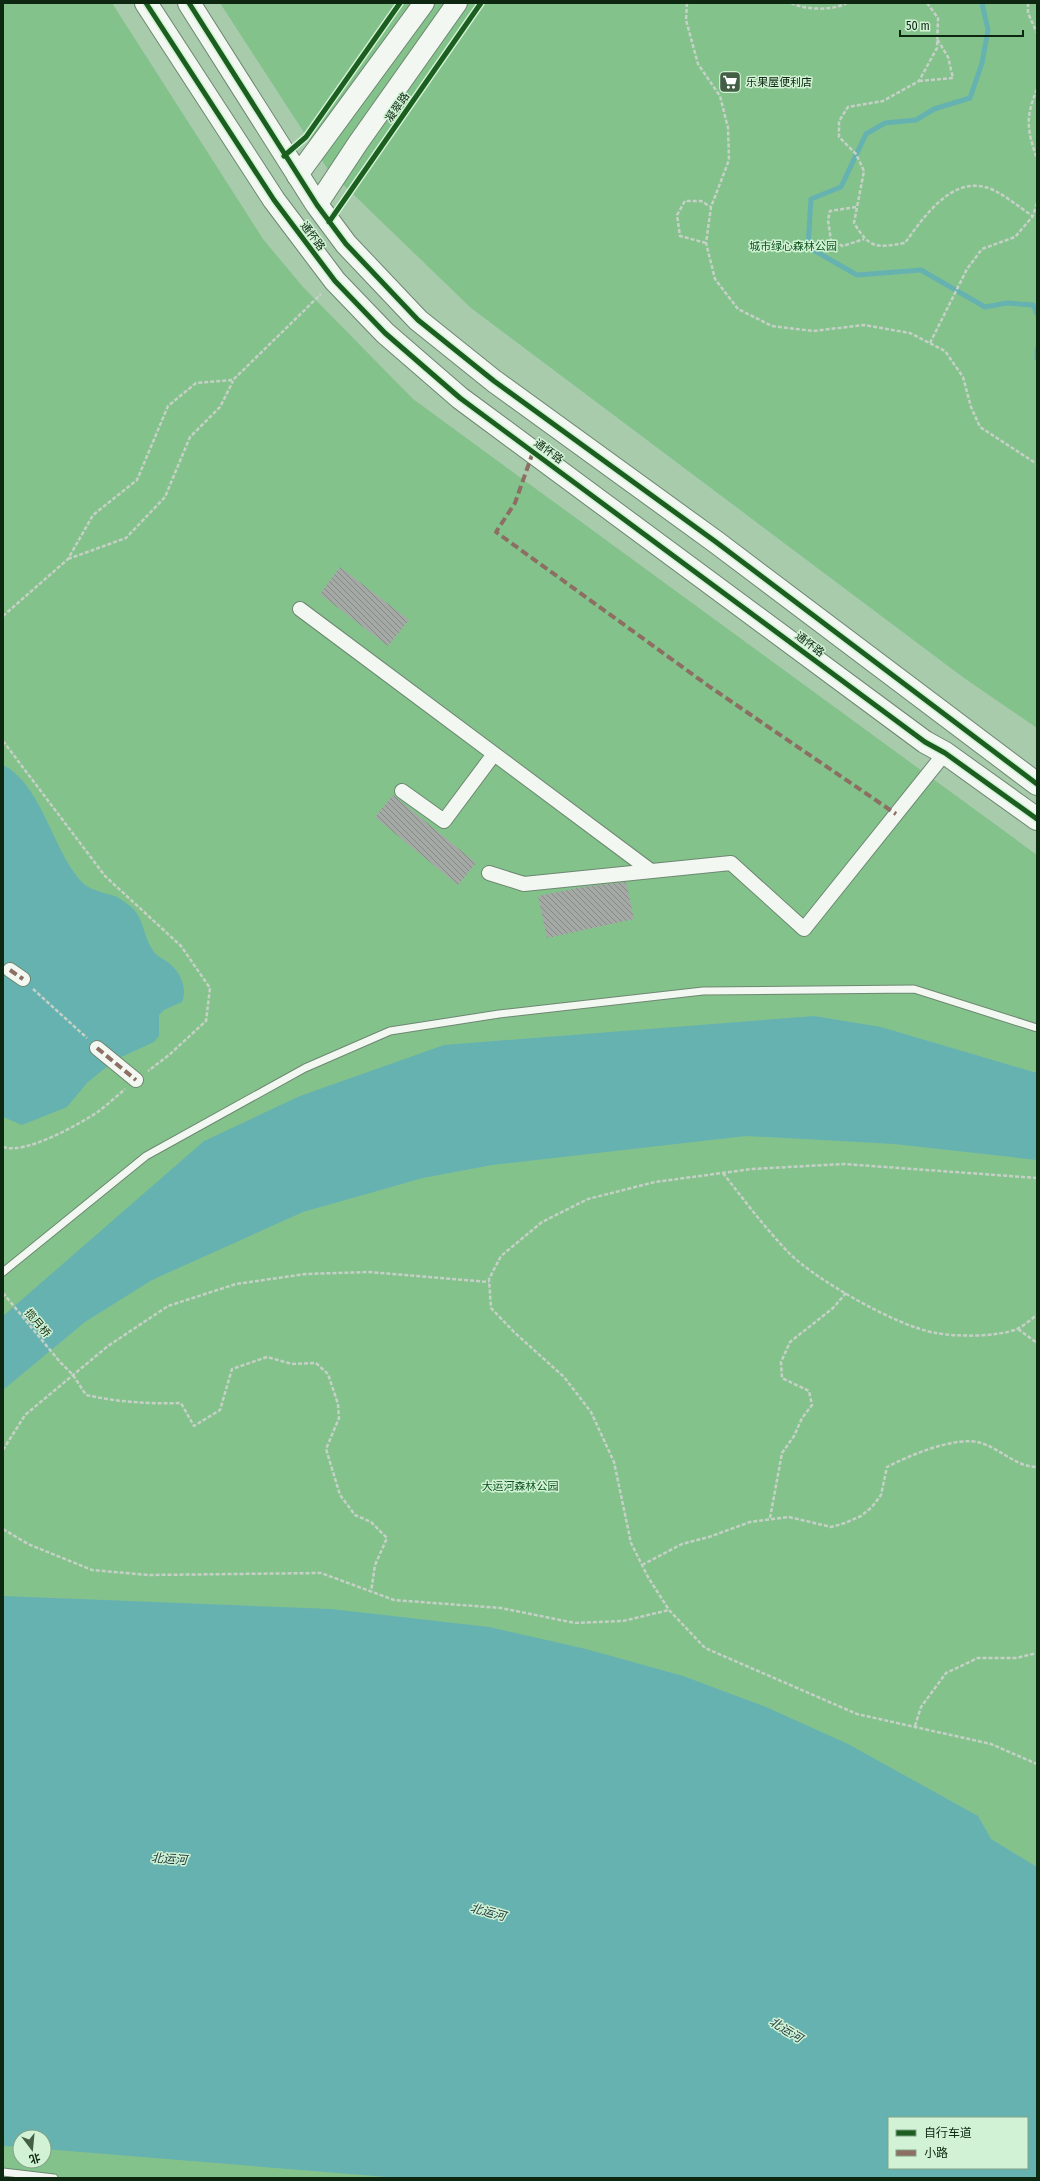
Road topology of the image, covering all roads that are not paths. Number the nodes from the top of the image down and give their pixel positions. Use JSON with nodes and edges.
{"nodes":[{"id":1,"x":146,"y":3,"type":"edge"},
{"id":2,"x":189,"y":3,"type":"edge"},
{"id":3,"x":424,"y":3,"type":"edge"},
{"id":4,"x":457,"y":3,"type":"edge"},
{"id":5,"x":387,"y":51,"type":"junction"},
{"id":6,"x":358,"y":143,"type":"junction"},
{"id":7,"x":297,"y":176,"type":"junction"},
{"id":8,"x":317,"y":205,"type":"junction"},
{"id":9,"x":300,"y":609,"type":"dead end"},
{"id":10,"x":945,"y":753,"type":"junction"},
{"id":11,"x":494,"y":754,"type":"junction"},
{"id":12,"x":1037,"y":784,"type":"edge"},
{"id":13,"x":402,"y":791,"type":"dead end"},
{"id":14,"x":1037,"y":819,"type":"edge"},
{"id":15,"x":651,"y":871,"type":"junction"},
{"id":16,"x":489,"y":873,"type":"dead end"},
{"id":17,"x":10,"y":970,"type":"dead end"},
{"id":18,"x":23,"y":979,"type":"road end"},
{"id":19,"x":1037,"y":1028,"type":"edge"},
{"id":20,"x":97,"y":1048,"type":"road end"},
{"id":21,"x":136,"y":1080,"type":"road end"},
{"id":22,"x":3,"y":1272,"type":"edge"},
{"id":23,"x":3,"y":2172,"type":"edge"},
{"id":24,"x":31,"y":2176,"type":"edge"},
{"id":25,"x":44,"y":2177,"type":"edge"},
{"id":26,"x":54,"y":2178,"type":"edge"}],
"edges":[{"from":1,"to":10,"type":"main road","name":"通怀路"},
{"from":2,"to":7,"type":"main road","name":"通怀路"},
{"from":3,"to":5,"type":"main road"},
{"from":4,"to":6,"type":"main road","name":"凝翠路"},
{"from":5,"to":6,"type":"main road"},
{"from":5,"to":7,"type":"main road"},
{"from":6,"to":8,"type":"main road","name":"凝翠路"},
{"from":7,"to":8,"type":"main road","name":"通怀路"},
{"from":8,"to":12,"type":"main road","name":"通怀路"},
{"from":9,"to":11,"type":"street"},
{"from":10,"to":14,"type":"main road","name":"通怀路"},
{"from":10,"to":15,"type":"street"},
{"from":11,"to":13,"type":"street"},
{"from":11,"to":15,"type":"street"},
{"from":15,"to":16,"type":"street"},
{"from":17,"to":18,"type":"street"},
{"from":19,"to":22,"type":"lane"},
{"from":20,"to":21,"type":"street"},
{"from":23,"to":24,"type":"lane"},
{"from":24,"to":25,"type":"lane"},
{"from":25,"to":26,"type":"lane"}]}
